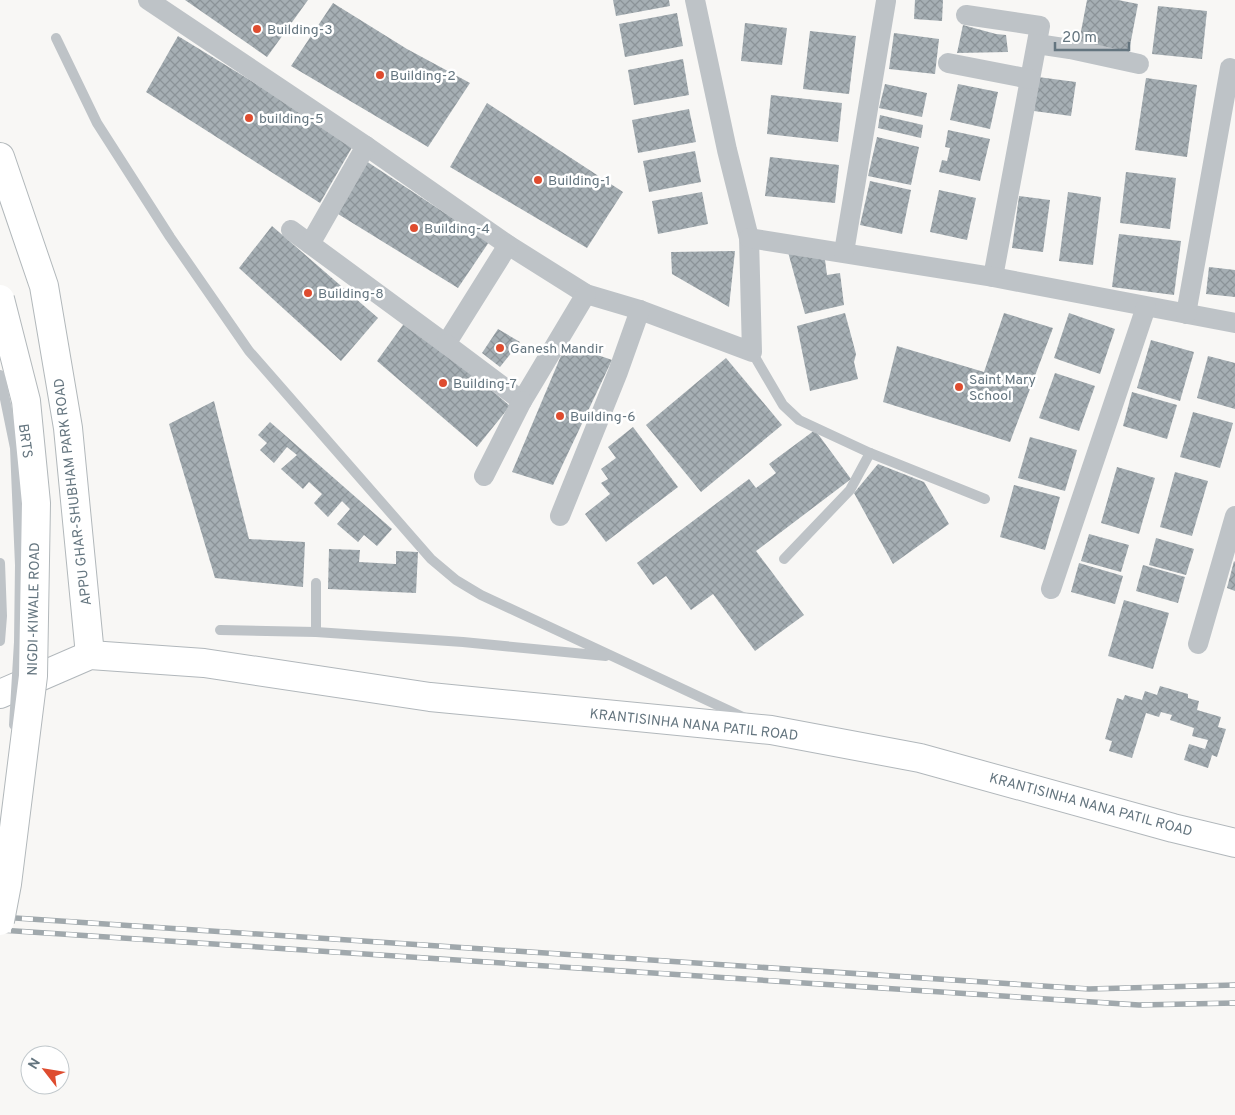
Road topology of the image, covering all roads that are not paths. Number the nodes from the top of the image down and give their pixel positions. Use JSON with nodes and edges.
{"nodes":[{"id":1,"x":148,"y":0,"type":"edge"},
{"id":2,"x":695,"y":0,"type":"edge"},
{"id":3,"x":886,"y":1,"type":"dead end"},
{"id":4,"x":966,"y":15,"type":"dead end"},
{"id":5,"x":56,"y":38,"type":"dead end"},
{"id":6,"x":1037,"y":44,"type":"junction"},
{"id":7,"x":948,"y":63,"type":"dead end"},
{"id":8,"x":1140,"y":64,"type":"dead end"},
{"id":9,"x":1230,"y":68,"type":"dead end"},
{"id":10,"x":1030,"y":79,"type":"junction"},
{"id":11,"x":366,"y":146,"type":"junction"},
{"id":12,"x":0,"y":157,"type":"edge"},
{"id":13,"x":291,"y":230,"type":"dead end"},
{"id":14,"x":749,"y":238,"type":"junction"},
{"id":15,"x":310,"y":244,"type":"junction"},
{"id":16,"x":508,"y":245,"type":"junction"},
{"id":17,"x":844,"y":252,"type":"junction"},
{"id":18,"x":993,"y":277,"type":"junction"},
{"id":19,"x":586,"y":294,"type":"junction"},
{"id":20,"x":0,"y":299,"type":"edge"},
{"id":21,"x":1146,"y":307,"type":"junction"},
{"id":22,"x":640,"y":310,"type":"junction"},
{"id":23,"x":1186,"y":314,"type":"junction"},
{"id":24,"x":1235,"y":323,"type":"edge"},
{"id":25,"x":446,"y":344,"type":"junction"},
{"id":26,"x":752,"y":352,"type":"junction"},
{"id":27,"x":0,"y":375,"type":"edge"},
{"id":28,"x":522,"y":401,"type":"junction"},
{"id":29,"x":870,"y":453,"type":"junction"},
{"id":30,"x":484,"y":476,"type":"dead end"},
{"id":31,"x":985,"y":499,"type":"dead end"},
{"id":32,"x":560,"y":516,"type":"dead end"},
{"id":33,"x":1235,"y":516,"type":"edge"},
{"id":34,"x":784,"y":559,"type":"dead end"},
{"id":35,"x":0,"y":563,"type":"edge"},
{"id":36,"x":316,"y":583,"type":"dead end"},
{"id":37,"x":1051,"y":589,"type":"dead end"},
{"id":38,"x":220,"y":630,"type":"dead end"},
{"id":39,"x":316,"y":632,"type":"junction"},
{"id":40,"x":0,"y":640,"type":"edge"},
{"id":41,"x":1198,"y":644,"type":"dead end"},
{"id":42,"x":90,"y":655,"type":"junction"},
{"id":43,"x":614,"y":657,"type":"junction"},
{"id":44,"x":0,"y":694,"type":"edge"},
{"id":45,"x":771,"y":730,"type":"junction"},
{"id":46,"x":13,"y":740,"type":"dead end"},
{"id":47,"x":1235,"y":842,"type":"edge"},
{"id":48,"x":0,"y":921,"type":"edge"}],
"edges":[{"from":1,"to":11,"type":"street"},
{"from":2,"to":14,"type":"street"},
{"from":3,"to":17,"type":"street"},
{"from":4,"to":6,"type":"street"},
{"from":5,"to":43,"type":"lane"},
{"from":6,"to":8,"type":"street"},
{"from":6,"to":10,"type":"street"},
{"from":7,"to":10,"type":"street"},
{"from":9,"to":23,"type":"street"},
{"from":10,"to":18,"type":"street"},
{"from":11,"to":15,"type":"street"},
{"from":11,"to":16,"type":"street"},
{"from":12,"to":42,"type":"main road","name":"APPU GHAR-SHUBHAM PARK ROAD"},
{"from":13,"to":15,"type":"street"},
{"from":14,"to":17,"type":"street"},
{"from":14,"to":26,"type":"street"},
{"from":15,"to":25,"type":"street"},
{"from":16,"to":19,"type":"street"},
{"from":16,"to":25,"type":"street"},
{"from":17,"to":18,"type":"street"},
{"from":18,"to":21,"type":"street"},
{"from":19,"to":22,"type":"street"},
{"from":19,"to":28,"type":"street"},
{"from":20,"to":48,"type":"main road","name":"NIGDI-KIWALE ROAD","bridge":true},
{"from":21,"to":23,"type":"street"},
{"from":21,"to":37,"type":"street"},
{"from":22,"to":26,"type":"street"},
{"from":22,"to":32,"type":"street"},
{"from":23,"to":24,"type":"street"},
{"from":25,"to":28,"type":"street"},
{"from":26,"to":29,"type":"lane"},
{"from":27,"to":46,"type":"lane","name":"BRTS","bridge":true},
{"from":28,"to":30,"type":"street"},
{"from":29,"to":31,"type":"lane"},
{"from":29,"to":34,"type":"lane"},
{"from":33,"to":41,"type":"street"},
{"from":35,"to":40,"type":"lane"},
{"from":36,"to":39,"type":"lane"},
{"from":38,"to":39,"type":"lane"},
{"from":39,"to":43,"type":"lane"},
{"from":42,"to":44,"type":"main road"},
{"from":42,"to":45,"type":"main road","name":"KRANTISINHA NANA PATIL ROAD"},
{"from":43,"to":45,"type":"lane"},
{"from":45,"to":47,"type":"main road","name":"KRANTISINHA NANA PATIL ROAD"}]}
